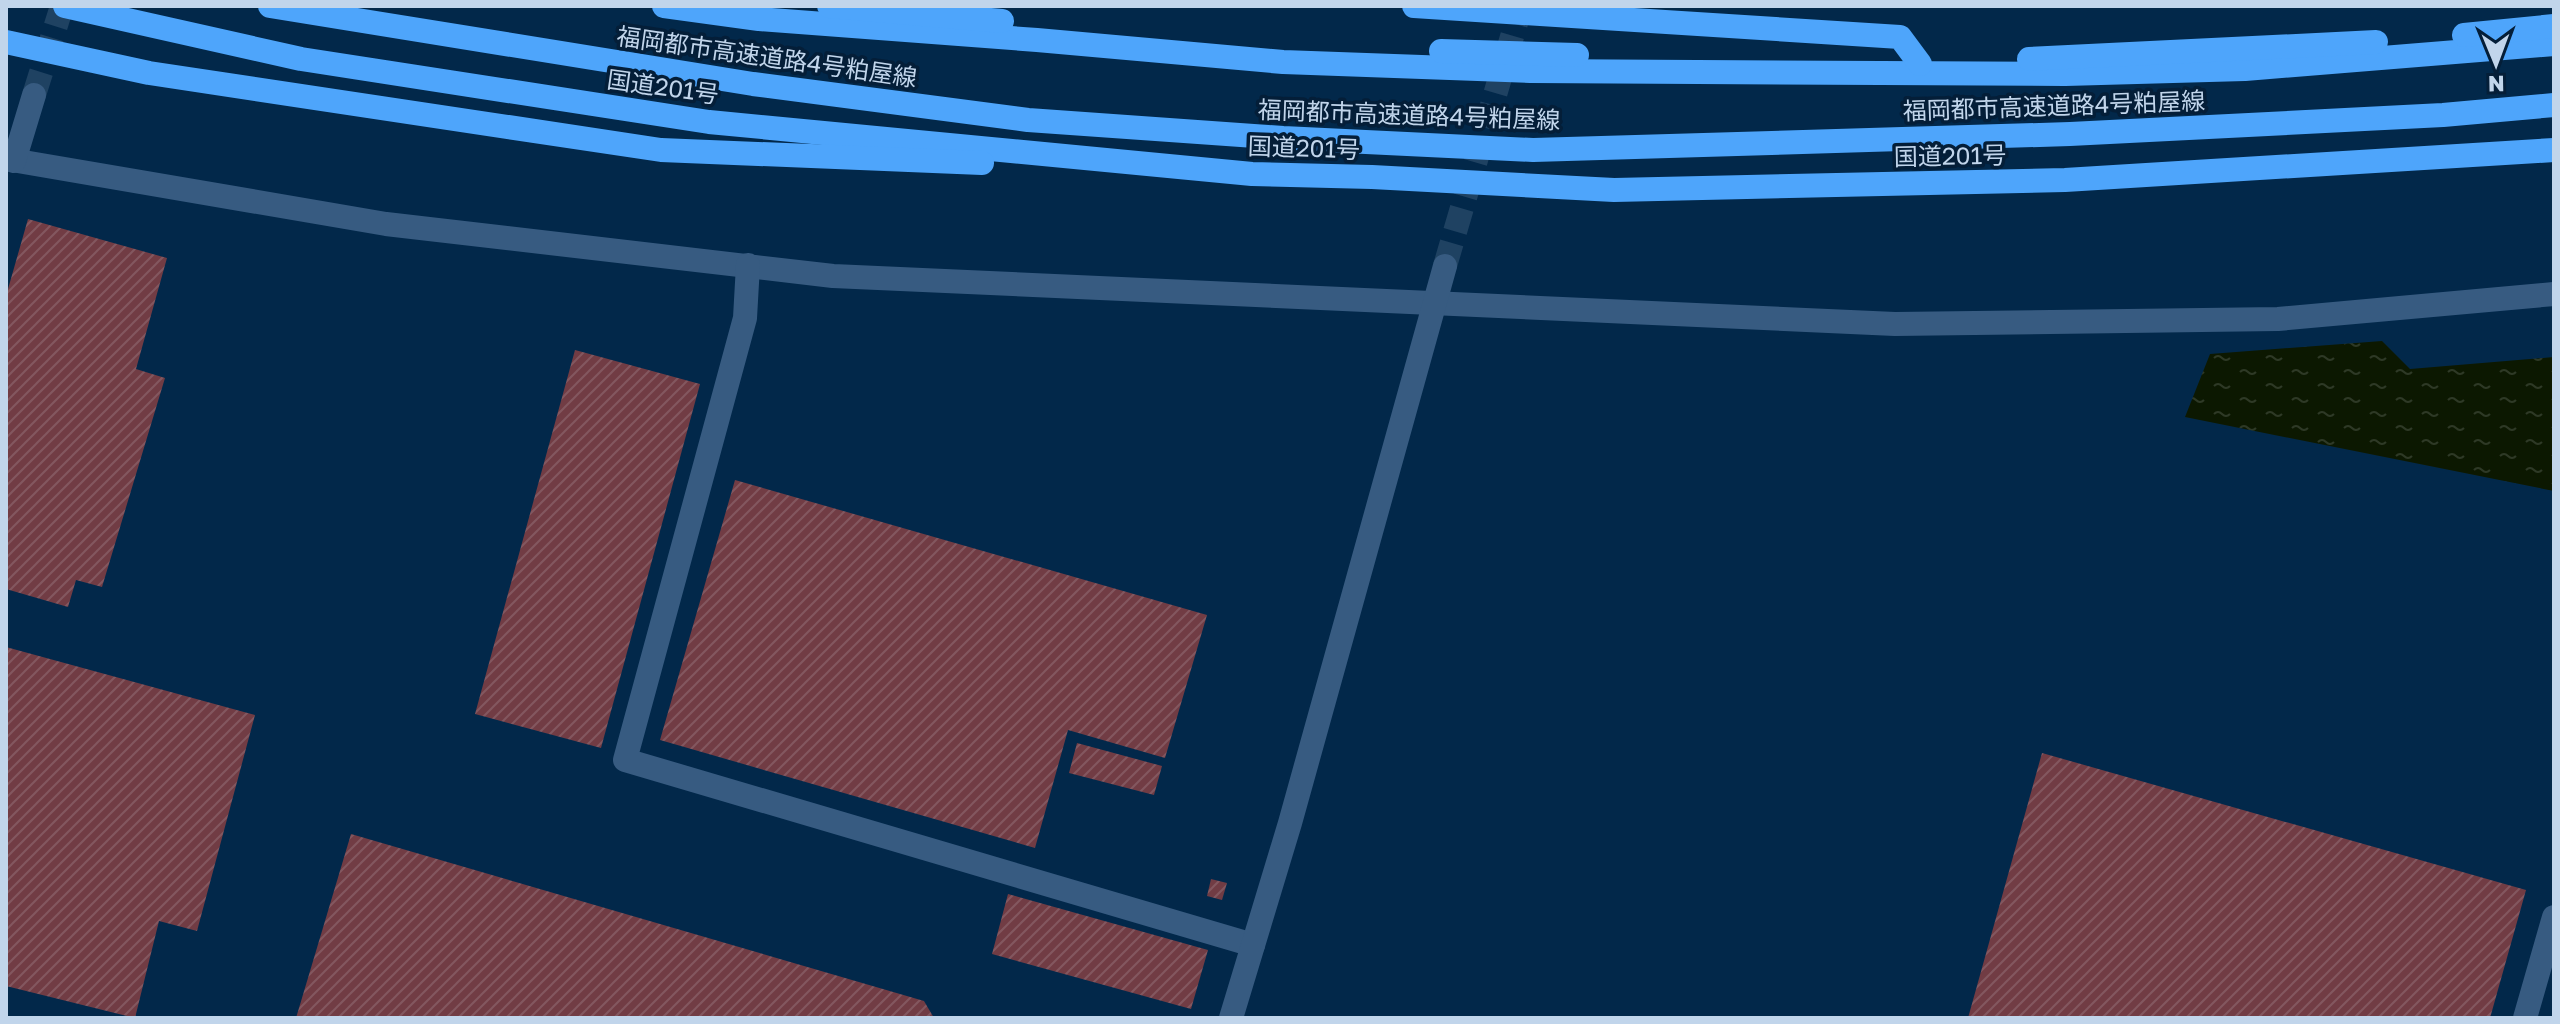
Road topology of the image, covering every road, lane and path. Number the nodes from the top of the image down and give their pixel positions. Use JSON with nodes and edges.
{"nodes":[{"id":1,"x":65,"y":6,"type":"edge"},
{"id":2,"x":270,"y":6,"type":"edge"},
{"id":3,"x":664,"y":6,"type":"edge"},
{"id":4,"x":829,"y":6,"type":"edge"},
{"id":5,"x":1414,"y":6,"type":"edge"},
{"id":6,"x":2554,"y":26,"type":"edge"},
{"id":7,"x":6,"y":42,"type":"edge"},
{"id":8,"x":2554,"y":44,"type":"edge"},
{"id":9,"x":1920,"y":64,"type":"junction"},
{"id":10,"x":34,"y":95,"type":"tunnel mouth"},
{"id":11,"x":2554,"y":105,"type":"edge"},
{"id":12,"x":2554,"y":150,"type":"edge"},
{"id":13,"x":10,"y":160,"type":"edge"},
{"id":14,"x":1252,"y":174,"type":"junction"},
{"id":15,"x":748,"y":265,"type":"junction"},
{"id":16,"x":1445,"y":266,"type":"tunnel mouth"},
{"id":17,"x":2554,"y":294,"type":"edge"},
{"id":18,"x":1436,"y":304,"type":"junction"},
{"id":19,"x":2554,"y":917,"type":"edge"},
{"id":20,"x":1253,"y":945,"type":"junction"},
{"id":21,"x":1231,"y":1018,"type":"edge"},
{"id":22,"x":2525,"y":1018,"type":"edge"}],
"edges":[{"from":1,"to":14,"type":"highway","name":"国道201号"},
{"from":2,"to":11,"type":"highway","name":"福岡都市高速道路4号粕屋線"},
{"from":3,"to":8,"type":"highway","name":"福岡都市高速道路4号粕屋線"},
{"from":4,"to":9,"type":"highway"},
{"from":5,"to":9,"type":"highway"},
{"from":6,"to":9,"type":"highway"},
{"from":7,"to":14,"type":"highway"},
{"from":10,"to":13,"type":"street"},
{"from":12,"to":14,"type":"highway","name":"国道201号"},
{"from":13,"to":15,"type":"street"},
{"from":15,"to":18,"type":"street"},
{"from":15,"to":20,"type":"street"},
{"from":16,"to":18,"type":"street"},
{"from":17,"to":18,"type":"street"},
{"from":18,"to":20,"type":"street"},
{"from":19,"to":22,"type":"street"},
{"from":20,"to":21,"type":"street"}]}
